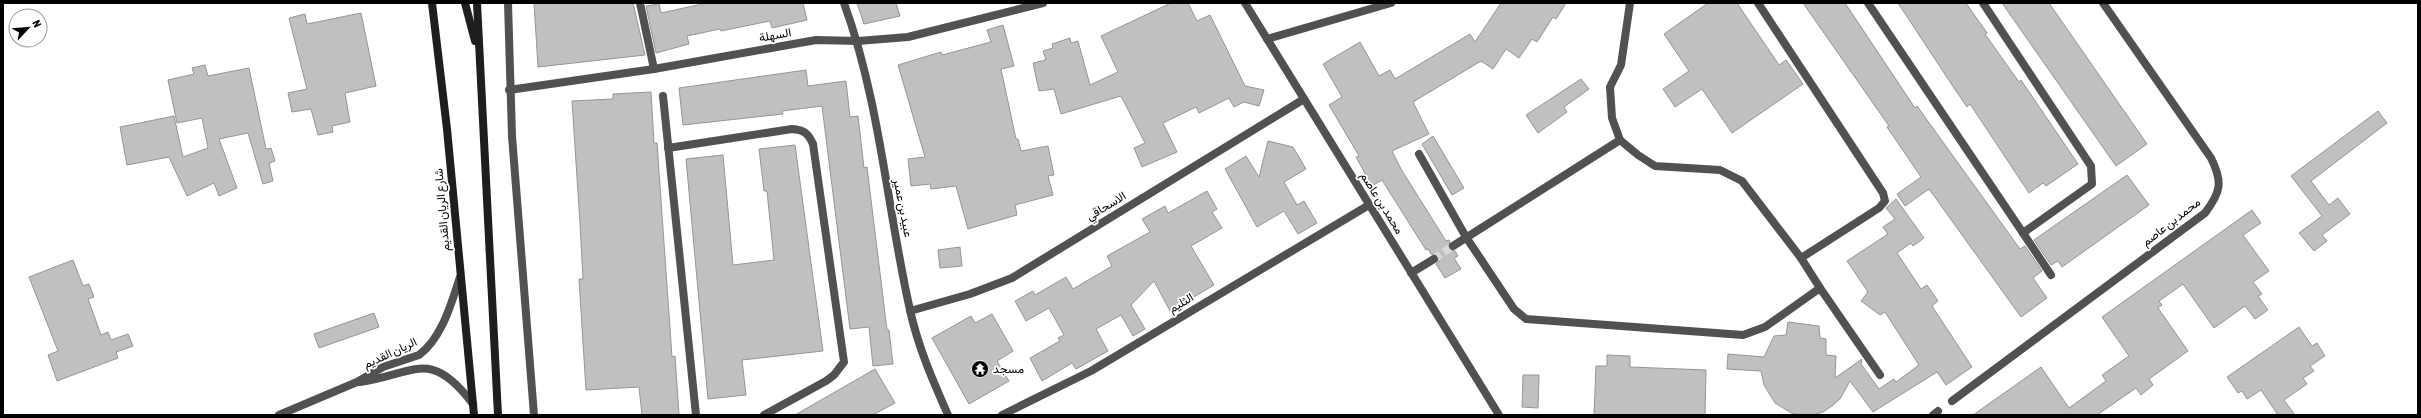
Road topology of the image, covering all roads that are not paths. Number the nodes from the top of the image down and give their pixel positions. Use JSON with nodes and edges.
{"nodes":[{"id":1,"x":432,"y":3,"type":"edge"},
{"id":2,"x":465,"y":3,"type":"edge"},
{"id":3,"x":477,"y":3,"type":"edge"},
{"id":4,"x":508,"y":3,"type":"edge"},
{"id":5,"x":640,"y":3,"type":"edge"},
{"id":6,"x":844,"y":3,"type":"edge"},
{"id":7,"x":1043,"y":3,"type":"edge"},
{"id":8,"x":1245,"y":3,"type":"edge"},
{"id":9,"x":1391,"y":3,"type":"edge"},
{"id":10,"x":1630,"y":3,"type":"edge"},
{"id":11,"x":1758,"y":3,"type":"edge"},
{"id":12,"x":1868,"y":3,"type":"edge"},
{"id":13,"x":1983,"y":3,"type":"edge"},
{"id":14,"x":2103,"y":3,"type":"edge"},
{"id":15,"x":1267,"y":39,"type":"junction"},
{"id":16,"x":858,"y":41,"type":"junction"},
{"id":17,"x":478,"y":53,"type":"junction"},
{"id":18,"x":654,"y":69,"type":"junction"},
{"id":19,"x":509,"y":90,"type":"junction"},
{"id":20,"x":663,"y":96,"type":"dead end"},
{"id":21,"x":1304,"y":99,"type":"junction"},
{"id":22,"x":1620,"y":140,"type":"junction"},
{"id":23,"x":668,"y":148,"type":"junction"},
{"id":24,"x":1419,"y":154,"type":"dead end"},
{"id":25,"x":1369,"y":205,"type":"junction"},
{"id":26,"x":2023,"y":233,"type":"junction"},
{"id":27,"x":1466,"y":237,"type":"junction"},
{"id":28,"x":1453,"y":246,"type":"tunnel mouth"},
{"id":29,"x":1801,"y":258,"type":"junction"},
{"id":30,"x":1434,"y":259,"type":"tunnel mouth"},
{"id":31,"x":1411,"y":273,"type":"junction"},
{"id":32,"x":2051,"y":275,"type":"dead end"},
{"id":33,"x":460,"y":277,"type":"junction"},
{"id":34,"x":1820,"y":288,"type":"junction"},
{"id":35,"x":910,"y":311,"type":"junction"},
{"id":36,"x":1880,"y":374,"type":"dead end"},
{"id":37,"x":357,"y":382,"type":"junction"},
{"id":38,"x":1952,"y":401,"type":"dead end"},
{"id":39,"x":473,"y":404,"type":"junction"},
{"id":40,"x":278,"y":415,"type":"edge"},
{"id":41,"x":474,"y":415,"type":"edge"},
{"id":42,"x":498,"y":415,"type":"edge"},
{"id":43,"x":534,"y":415,"type":"edge"},
{"id":44,"x":696,"y":415,"type":"edge"},
{"id":45,"x":764,"y":415,"type":"edge"},
{"id":46,"x":948,"y":415,"type":"edge"},
{"id":47,"x":1002,"y":415,"type":"edge"},
{"id":48,"x":1499,"y":415,"type":"edge"}],
"edges":[{"from":1,"to":33,"type":"street","name":"شارع الريان القديم"},
{"from":2,"to":17,"type":"street"},
{"from":3,"to":17,"type":"street"},
{"from":4,"to":19,"type":"street"},
{"from":5,"to":18,"type":"street"},
{"from":6,"to":16,"type":"street","name":"عبيد بن عمير"},
{"from":7,"to":16,"type":"street","name":"السهلة"},
{"from":8,"to":15,"type":"street","name":"محمد بن عاصم"},
{"from":9,"to":15,"type":"street"},
{"from":10,"to":22,"type":"street"},
{"from":11,"to":29,"type":"street"},
{"from":12,"to":26,"type":"street"},
{"from":13,"to":26,"type":"street"},
{"from":14,"to":38,"type":"street","name":"محمد بن عاصم"},
{"from":15,"to":21,"type":"street","name":"محمد بن عاصم"},
{"from":16,"to":18,"type":"street","name":"السهلة"},
{"from":16,"to":35,"type":"street","name":"عبيد بن عمير"},
{"from":17,"to":42,"type":"street"},
{"from":18,"to":19,"type":"street","name":"السهلة"},
{"from":19,"to":43,"type":"street"},
{"from":20,"to":23,"type":"street"},
{"from":21,"to":25,"type":"street","name":"محمد بن عاصم"},
{"from":21,"to":35,"type":"street","name":"الاسحاقي"},
{"from":22,"to":27,"type":"street"},
{"from":22,"to":29,"type":"street"},
{"from":23,"to":44,"type":"street"},
{"from":23,"to":45,"type":"street"},
{"from":24,"to":27,"type":"street"},
{"from":25,"to":31,"type":"street","name":"محمد بن عاصم"},
{"from":25,"to":47,"type":"street","name":"الثليم"},
{"from":26,"to":32,"type":"street"},
{"from":27,"to":28,"type":"street"},
{"from":27,"to":34,"type":"street"},
{"from":29,"to":34,"type":"street"},
{"from":30,"to":31,"type":"street"},
{"from":31,"to":48,"type":"street","name":"محمد بن عاصم"},
{"from":33,"to":37,"type":"street","name":"الريان القديم"},
{"from":33,"to":39,"type":"street","name":"شارع الريان القديم"},
{"from":34,"to":36,"type":"street"},
{"from":35,"to":46,"type":"street","name":"عبيد بن عمير"},
{"from":37,"to":39,"type":"street","name":"الريان القديم"},
{"from":37,"to":40,"type":"street","name":"الريان القديم"},
{"from":39,"to":41,"type":"street","name":"شارع الريان القديم"}]}
